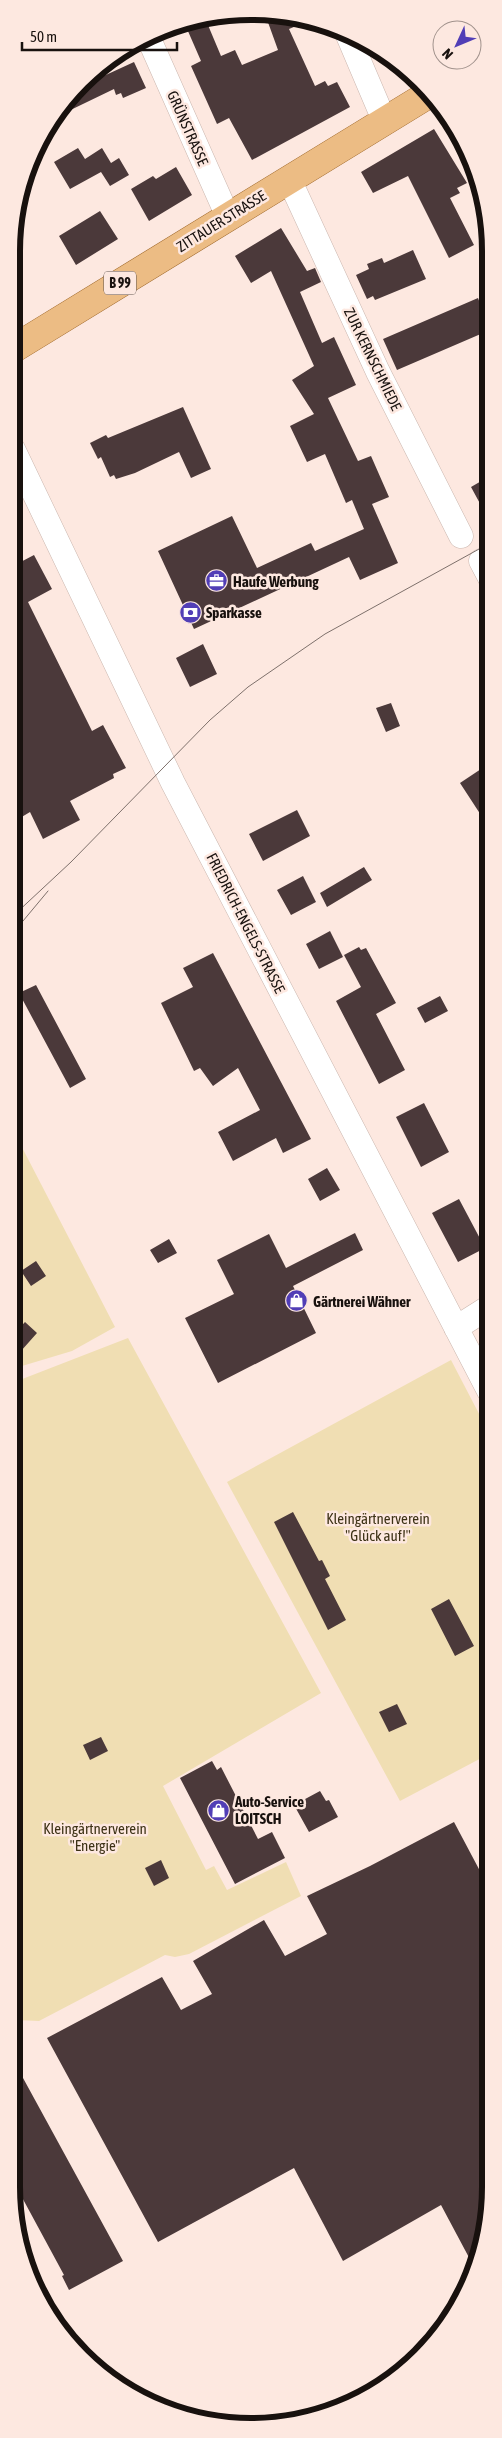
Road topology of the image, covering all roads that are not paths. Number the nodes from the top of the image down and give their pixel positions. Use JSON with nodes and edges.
{"nodes":[{"id":1,"x":151,"y":43,"type":"edge"},
{"id":2,"x":351,"y":43,"type":"edge"},
{"id":3,"x":423,"y":97,"type":"edge"},
{"id":4,"x":384,"y":120,"type":"junction"},
{"id":5,"x":289,"y":179,"type":"junction"},
{"id":6,"x":228,"y":216,"type":"junction"},
{"id":7,"x":20,"y":345,"type":"edge"},
{"id":8,"x":20,"y":464,"type":"edge"},
{"id":9,"x":462,"y":536,"type":"dead end"},
{"id":10,"x":482,"y":1311,"type":"edge"},
{"id":11,"x":456,"y":1328,"type":"junction"},
{"id":12,"x":482,"y":1378,"type":"edge"}],
"edges":[{"from":1,"to":6,"type":"street","name":"GRÜNSTRASSE"},
{"from":2,"to":4,"type":"street"},
{"from":3,"to":4,"type":"main road","name":"ZITTAUER STRASSE","number":"B 99"},
{"from":4,"to":5,"type":"main road","name":"ZITTAUER STRASSE","number":"B 99"},
{"from":5,"to":6,"type":"main road","name":"ZITTAUER STRASSE","number":"B 99"},
{"from":5,"to":9,"type":"street","name":"ZUR KERNSCHMIEDE"},
{"from":6,"to":7,"type":"main road","name":"ZITTAUER STRASSE","number":"B 99"},
{"from":8,"to":11,"type":"street","name":"FRIEDRICH-ENGELS-STRASSE"},
{"from":10,"to":11,"type":"street"},
{"from":11,"to":12,"type":"street","name":"FRIEDRICH-ENGELS-STRASSE"}]}
